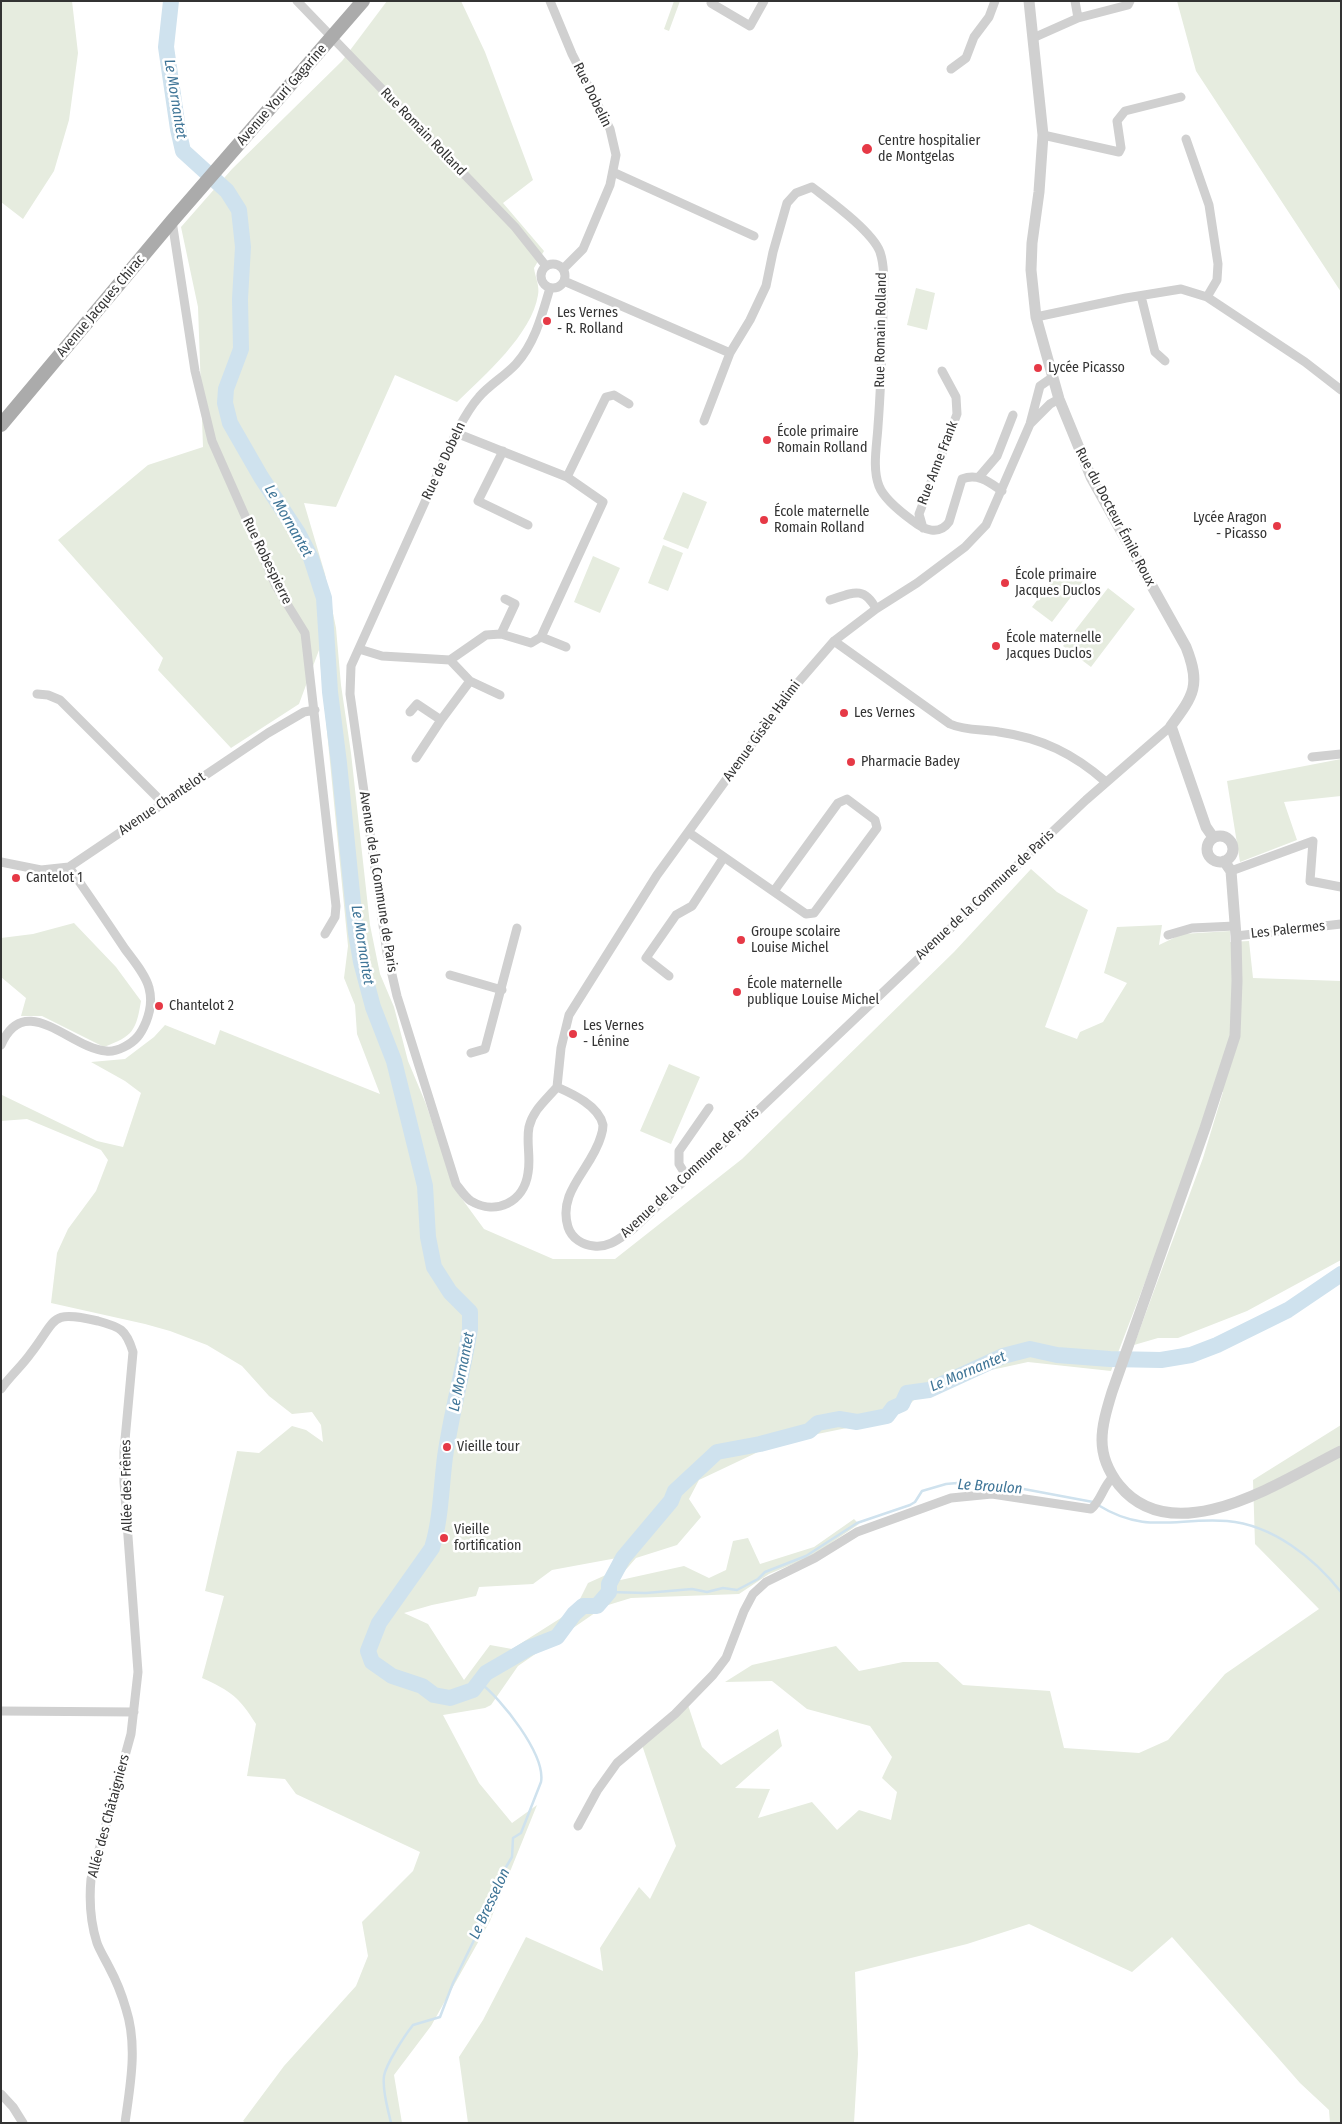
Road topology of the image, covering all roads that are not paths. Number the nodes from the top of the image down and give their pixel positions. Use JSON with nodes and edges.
{"nodes":[{"id":1,"x":297,"y":1,"type":"edge"},
{"id":2,"x":363,"y":1,"type":"edge"},
{"id":3,"x":550,"y":1,"type":"edge"},
{"id":4,"x":764,"y":1,"type":"edge"},
{"id":5,"x":995,"y":1,"type":"edge"},
{"id":6,"x":1028,"y":1,"type":"edge"},
{"id":7,"x":1075,"y":1,"type":"edge"},
{"id":8,"x":1130,"y":1,"type":"edge"},
{"id":9,"x":712,"y":3,"type":"dead end"},
{"id":10,"x":1078,"y":18,"type":"junction"},
{"id":11,"x":332,"y":38,"type":"junction"},
{"id":12,"x":1032,"y":38,"type":"junction"},
{"id":13,"x":951,"y":69,"type":"dead end"},
{"id":14,"x":1180,"y":97,"type":"dead end"},
{"id":15,"x":1042,"y":134,"type":"junction"},
{"id":16,"x":1186,"y":139,"type":"dead end"},
{"id":17,"x":613,"y":172,"type":"junction"},
{"id":18,"x":201,"y":188,"type":"joint"},
{"id":19,"x":172,"y":221,"type":"junction"},
{"id":20,"x":754,"y":236,"type":"dead end"},
{"id":21,"x":546,"y":266,"type":"junction"},
{"id":22,"x":563,"y":269,"type":"junction"},
{"id":23,"x":564,"y":281,"type":"junction"},
{"id":24,"x":550,"y":288,"type":"junction"},
{"id":25,"x":1142,"y":296,"type":"junction"},
{"id":26,"x":1207,"y":297,"type":"junction"},
{"id":27,"x":1036,"y":317,"type":"junction"},
{"id":28,"x":730,"y":353,"type":"junction"},
{"id":29,"x":1165,"y":360,"type":"dead end"},
{"id":30,"x":942,"y":371,"type":"dead end"},
{"id":31,"x":1053,"y":377,"type":"junction"},
{"id":32,"x":1341,"y":390,"type":"edge"},
{"id":33,"x":1036,"y":396,"type":"junction"},
{"id":34,"x":1055,"y":402,"type":"junction"},
{"id":35,"x":630,"y":404,"type":"dead end"},
{"id":36,"x":1013,"y":415,"type":"dead end"},
{"id":37,"x":704,"y":421,"type":"dead end"},
{"id":38,"x":1030,"y":424,"type":"junction"},
{"id":39,"x":1,"y":425,"type":"edge"},
{"id":40,"x":456,"y":433,"type":"junction"},
{"id":41,"x":503,"y":451,"type":"junction"},
{"id":42,"x":567,"y":477,"type":"junction"},
{"id":43,"x":978,"y":477,"type":"junction"},
{"id":44,"x":1002,"y":491,"type":"junction"},
{"id":45,"x":528,"y":525,"type":"dead end"},
{"id":46,"x":923,"y":528,"type":"junction"},
{"id":47,"x":505,"y":599,"type":"dead end"},
{"id":48,"x":830,"y":600,"type":"dead end"},
{"id":49,"x":876,"y":609,"type":"junction"},
{"id":50,"x":501,"y":634,"type":"junction"},
{"id":51,"x":541,"y":637,"type":"junction"},
{"id":52,"x":834,"y":641,"type":"junction"},
{"id":53,"x":566,"y":647,"type":"dead end"},
{"id":54,"x":359,"y":649,"type":"junction"},
{"id":55,"x":450,"y":660,"type":"junction"},
{"id":56,"x":470,"y":681,"type":"junction"},
{"id":57,"x":37,"y":694,"type":"dead end"},
{"id":58,"x":500,"y":695,"type":"dead end"},
{"id":59,"x":315,"y":710,"type":"junction"},
{"id":60,"x":410,"y":712,"type":"dead end"},
{"id":61,"x":441,"y":720,"type":"junction"},
{"id":62,"x":1171,"y":726,"type":"junction"},
{"id":63,"x":1341,"y":754,"type":"edge"},
{"id":64,"x":1312,"y":757,"type":"dead end"},
{"id":65,"x":416,"y":758,"type":"dead end"},
{"id":66,"x":1106,"y":782,"type":"junction"},
{"id":67,"x":163,"y":803,"type":"junction"},
{"id":68,"x":688,"y":832,"type":"junction"},
{"id":69,"x":1213,"y":837,"type":"junction"},
{"id":70,"x":724,"y":857,"type":"junction"},
{"id":71,"x":1,"y":862,"type":"edge"},
{"id":72,"x":1228,"y":866,"type":"junction"},
{"id":73,"x":70,"y":867,"type":"junction"},
{"id":74,"x":1341,"y":887,"type":"edge"},
{"id":75,"x":774,"y":891,"type":"junction"},
{"id":76,"x":1341,"y":924,"type":"edge"},
{"id":77,"x":516,"y":928,"type":"dead end"},
{"id":78,"x":1235,"y":931,"type":"junction"},
{"id":79,"x":326,"y":934,"type":"dead end"},
{"id":80,"x":1168,"y":935,"type":"dead end"},
{"id":81,"x":450,"y":975,"type":"dead end"},
{"id":82,"x":669,"y":976,"type":"dead end"},
{"id":83,"x":502,"y":990,"type":"junction"},
{"id":84,"x":1,"y":1044,"type":"edge"},
{"id":85,"x":471,"y":1053,"type":"dead end"},
{"id":86,"x":557,"y":1087,"type":"junction"},
{"id":87,"x":709,"y":1108,"type":"dead end"},
{"id":88,"x":687,"y":1177,"type":"junction"},
{"id":89,"x":1,"y":1389,"type":"edge"},
{"id":90,"x":1341,"y":1451,"type":"edge"},
{"id":91,"x":1114,"y":1477,"type":"junction"},
{"id":92,"x":1,"y":1711,"type":"edge"},
{"id":93,"x":134,"y":1712,"type":"junction"},
{"id":94,"x":578,"y":1826,"type":"dead end"},
{"id":95,"x":1,"y":2094,"type":"edge"},
{"id":96,"x":23,"y":2123,"type":"edge"},
{"id":97,"x":125,"y":2123,"type":"edge"}],
"edges":[{"from":1,"to":11,"type":"street","name":"Rue Romain Rolland"},
{"from":2,"to":11,"type":"main road","name":"Avenue Youri Gagarine"},
{"from":3,"to":17,"type":"street","name":"Rue Dobelin"},
{"from":4,"to":9,"type":"street"},
{"from":5,"to":13,"type":"street"},
{"from":6,"to":12,"type":"street","name":"Rue du Docteur Émile Roux"},
{"from":7,"to":10,"type":"street"},
{"from":8,"to":10,"type":"street"},
{"from":10,"to":12,"type":"street"},
{"from":11,"to":18,"type":"main road","name":"Avenue Youri Gagarine"},
{"from":11,"to":21,"type":"street","name":"Rue Romain Rolland"},
{"from":12,"to":15,"type":"street","name":"Rue du Docteur Émile Roux"},
{"from":14,"to":15,"type":"street"},
{"from":15,"to":27,"type":"street","name":"Rue du Docteur Émile Roux"},
{"from":16,"to":26,"type":"street"},
{"from":17,"to":20,"type":"street"},
{"from":17,"to":22,"type":"street","name":"Rue Dobelin"},
{"from":18,"to":19,"type":"main road","name":"Avenue Jacques Chirac"},
{"from":19,"to":39,"type":"main road","name":"Avenue Jacques Chirac"},
{"from":19,"to":59,"type":"street","name":"Rue Robespierre"},
{"from":21,"to":22,"type":"street"},
{"from":21,"to":24,"type":"street"},
{"from":22,"to":23,"type":"street"},
{"from":23,"to":24,"type":"street"},
{"from":23,"to":28,"type":"street"},
{"from":24,"to":40,"type":"street","name":"Rue de Dobeln"},
{"from":25,"to":26,"type":"street"},
{"from":25,"to":27,"type":"street"},
{"from":25,"to":29,"type":"street"},
{"from":26,"to":32,"type":"street"},
{"from":27,"to":31,"type":"street","name":"Rue du Docteur Émile Roux"},
{"from":28,"to":37,"type":"street"},
{"from":28,"to":46,"type":"street","name":"Rue Romain Rolland"},
{"from":30,"to":46,"type":"street","name":"Rue Anne Frank"},
{"from":31,"to":33,"type":"street","name":"Avenue Gisèle Halimi"},
{"from":31,"to":34,"type":"street","name":"Rue du Docteur Émile Roux"},
{"from":33,"to":34,"type":"street"},
{"from":33,"to":38,"type":"street","name":"Avenue Gisèle Halimi"},
{"from":34,"to":38,"type":"street","name":"Avenue Gisèle Halimi"},
{"from":34,"to":62,"type":"street","name":"Rue du Docteur Émile Roux"},
{"from":35,"to":42,"type":"street"},
{"from":36,"to":43,"type":"street"},
{"from":38,"to":44,"type":"street","name":"Avenue Gisèle Halimi"},
{"from":40,"to":41,"type":"street"},
{"from":40,"to":54,"type":"street","name":"Rue de Dobeln"},
{"from":41,"to":42,"type":"street"},
{"from":41,"to":45,"type":"street"},
{"from":42,"to":51,"type":"street"},
{"from":43,"to":44,"type":"street"},
{"from":43,"to":46,"type":"street"},
{"from":44,"to":49,"type":"street","name":"Avenue Gisèle Halimi"},
{"from":47,"to":50,"type":"street"},
{"from":48,"to":49,"type":"street"},
{"from":49,"to":52,"type":"street","name":"Avenue Gisèle Halimi"},
{"from":50,"to":51,"type":"street"},
{"from":50,"to":55,"type":"street"},
{"from":51,"to":53,"type":"street"},
{"from":52,"to":66,"type":"street"},
{"from":52,"to":68,"type":"street","name":"Avenue Gisèle Halimi"},
{"from":54,"to":55,"type":"street"},
{"from":54,"to":86,"type":"street","name":"Avenue de la Commune de Paris"},
{"from":55,"to":56,"type":"street"},
{"from":56,"to":58,"type":"street"},
{"from":56,"to":61,"type":"street"},
{"from":57,"to":67,"type":"street"},
{"from":59,"to":67,"type":"street","name":"Avenue Chantelot"},
{"from":59,"to":79,"type":"street","name":"Rue Robespierre"},
{"from":60,"to":61,"type":"street"},
{"from":61,"to":65,"type":"street"},
{"from":62,"to":66,"type":"street","name":"Avenue de la Commune de Paris"},
{"from":62,"to":69,"type":"street"},
{"from":63,"to":64,"type":"street"},
{"from":66,"to":88,"type":"street","name":"Avenue de la Commune de Paris"},
{"from":67,"to":73,"type":"street","name":"Avenue Chantelot"},
{"from":68,"to":70,"type":"street"},
{"from":68,"to":86,"type":"street","name":"Avenue Gisèle Halimi"},
{"from":69,"to":72,"type":"street"},
{"from":69,"to":72,"type":"street"},
{"from":70,"to":75,"type":"street"},
{"from":70,"to":82,"type":"street"},
{"from":71,"to":73,"type":"street","name":"Avenue Chantelot"},
{"from":72,"to":74,"type":"street"},
{"from":72,"to":78,"type":"street"},
{"from":73,"to":84,"type":"street"},
{"from":75,"to":75,"type":"street"},
{"from":76,"to":78,"type":"street","name":"Les Palermes"},
{"from":77,"to":83,"type":"street"},
{"from":78,"to":80,"type":"street","name":"Les Palermes"},
{"from":78,"to":91,"type":"street"},
{"from":81,"to":83,"type":"street"},
{"from":83,"to":85,"type":"street"},
{"from":86,"to":88,"type":"street","name":"Avenue de la Commune de Paris"},
{"from":87,"to":88,"type":"street"},
{"from":89,"to":93,"type":"street","name":"Allée des Frênes"},
{"from":90,"to":91,"type":"street"},
{"from":91,"to":94,"type":"street"},
{"from":92,"to":93,"type":"street"},
{"from":93,"to":97,"type":"street","name":"Allée des Châtaigniers"},
{"from":95,"to":96,"type":"street"}]}
